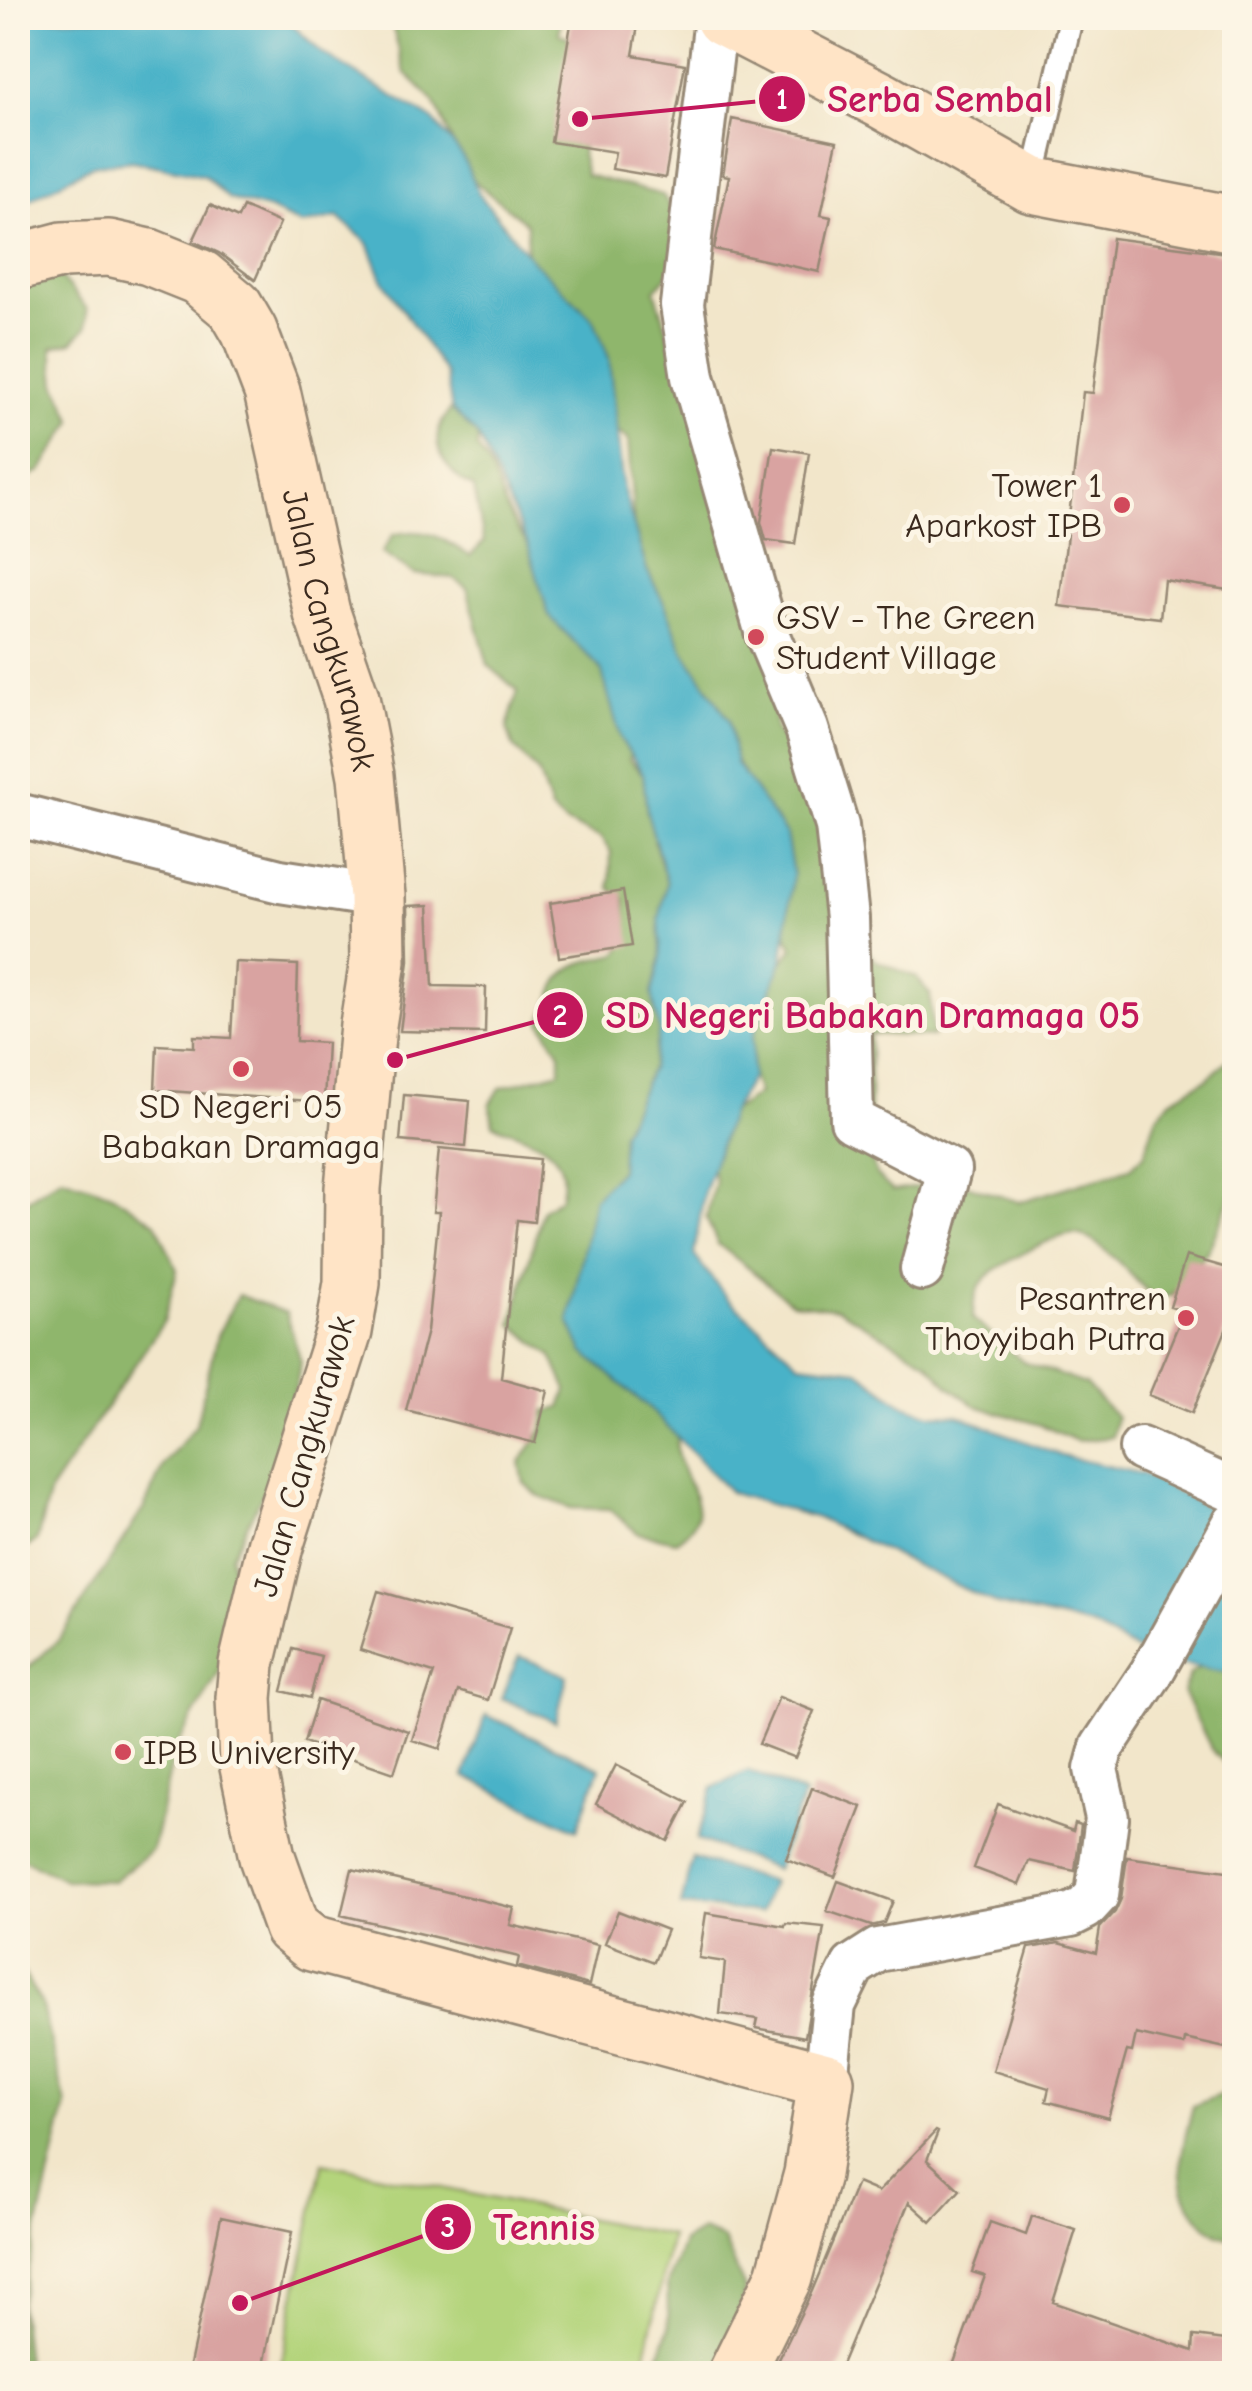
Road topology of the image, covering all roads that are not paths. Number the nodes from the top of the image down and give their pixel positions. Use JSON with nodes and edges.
{"nodes":[{"id":1,"x":716,"y":18,"type":"edge"},
{"id":2,"x":724,"y":18,"type":"edge"},
{"id":3,"x":1071,"y":18,"type":"edge"},
{"id":4,"x":1032,"y":186,"type":"junction"},
{"id":5,"x":1234,"y":224,"type":"edge"},
{"id":6,"x":18,"y":262,"type":"edge"},
{"id":7,"x":18,"y":815,"type":"edge"},
{"id":8,"x":378,"y":896,"type":"junction"},
{"id":9,"x":922,"y":1269,"type":"dead end"},
{"id":10,"x":1141,"y":1450,"type":"dead end"},
{"id":11,"x":1234,"y":1491,"type":"edge"},
{"id":12,"x":1234,"y":1527,"type":"edge"},
{"id":13,"x":826,"y":2081,"type":"junction"},
{"id":14,"x":736,"y":2374,"type":"edge"}],
"edges":[{"from":1,"to":9,"type":"street"},
{"from":2,"to":4,"type":"street"},
{"from":3,"to":4,"type":"lane"},
{"from":4,"to":5,"type":"street"},
{"from":6,"to":8,"type":"street","name":"Jalan Cangkurawok"},
{"from":7,"to":8,"type":"street"},
{"from":8,"to":13,"type":"street","name":"Jalan Cangkurawok"},
{"from":10,"to":11,"type":"street"},
{"from":12,"to":13,"type":"street"},
{"from":13,"to":14,"type":"street"}]}
